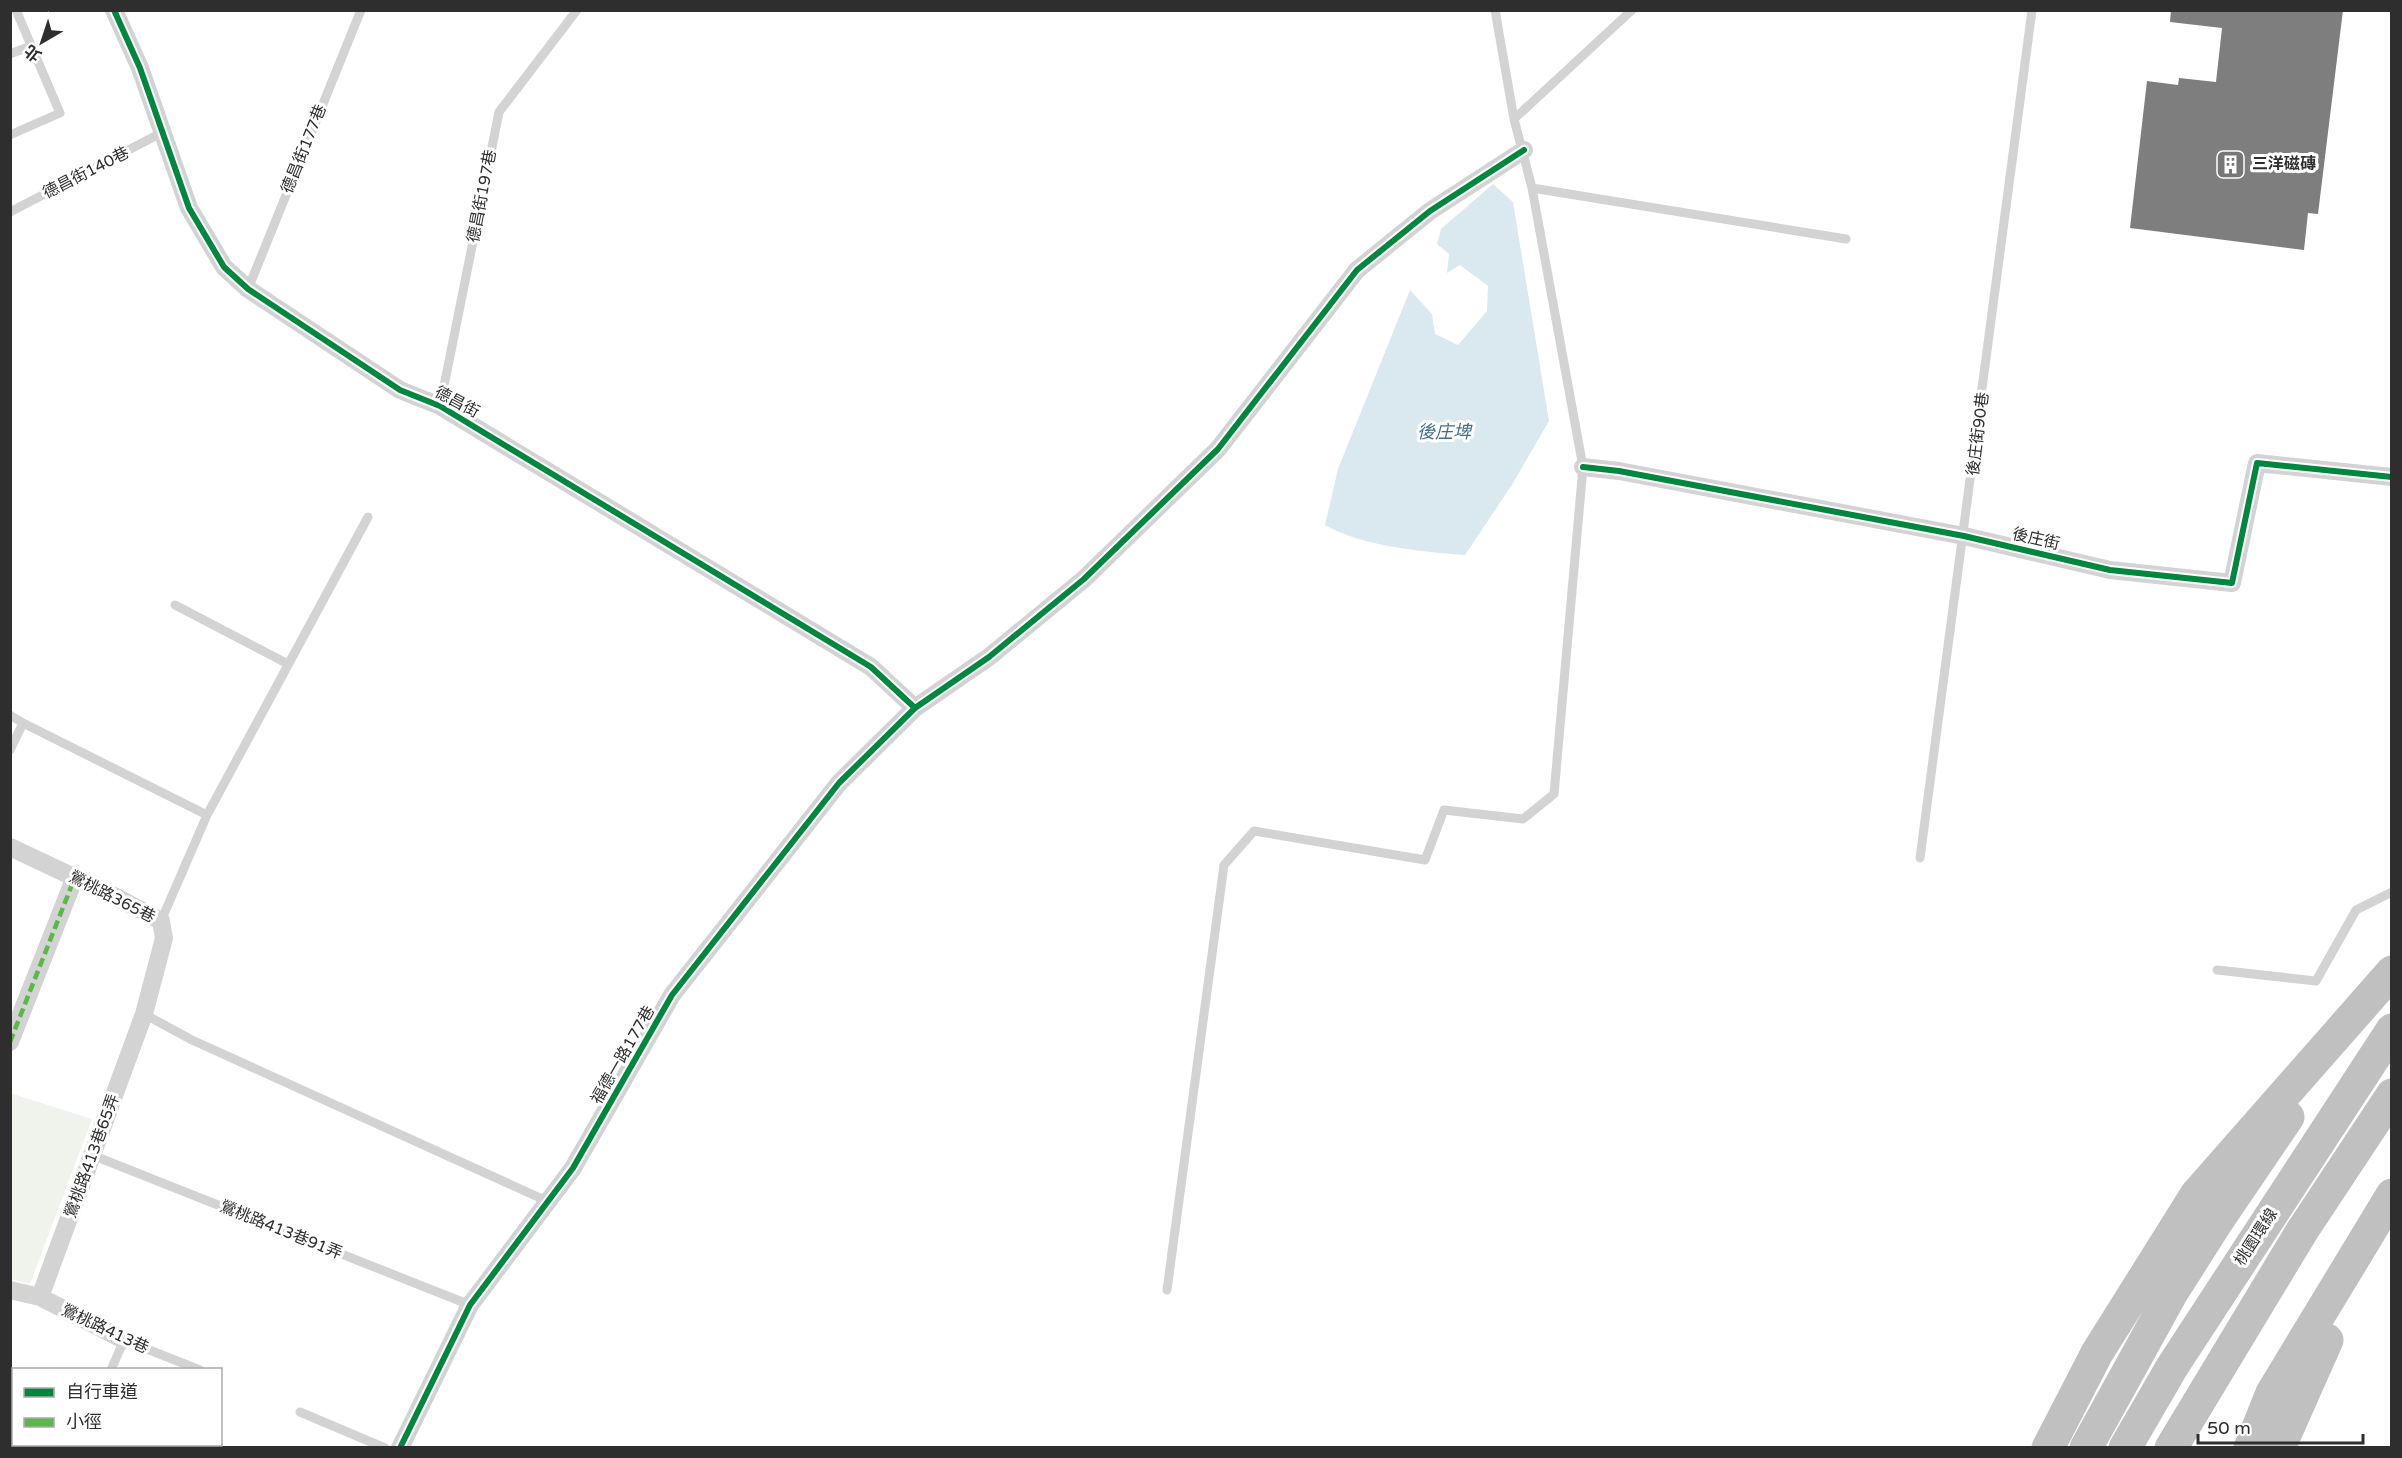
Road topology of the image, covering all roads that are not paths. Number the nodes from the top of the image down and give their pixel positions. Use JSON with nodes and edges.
{"nodes":[{"id":1,"x":16,"y":10,"type":"edge"},
{"id":2,"x":114,"y":10,"type":"edge"},
{"id":3,"x":362,"y":10,"type":"edge"},
{"id":4,"x":577,"y":10,"type":"edge"},
{"id":5,"x":1495,"y":10,"type":"edge"},
{"id":6,"x":1632,"y":10,"type":"edge"},
{"id":7,"x":2032,"y":10,"type":"edge"},
{"id":8,"x":31,"y":46,"type":"junction"},
{"id":9,"x":10,"y":54,"type":"edge"},
{"id":10,"x":1514,"y":119,"type":"junction"},
{"id":11,"x":161,"y":133,"type":"junction"},
{"id":12,"x":10,"y":135,"type":"edge"},
{"id":13,"x":1524,"y":150,"type":"junction"},
{"id":14,"x":1532,"y":188,"type":"junction"},
{"id":15,"x":10,"y":212,"type":"edge"},
{"id":16,"x":1846,"y":239,"type":"dead end"},
{"id":17,"x":248,"y":289,"type":"junction"},
{"id":18,"x":440,"y":406,"type":"junction"},
{"id":19,"x":1583,"y":467,"type":"junction"},
{"id":20,"x":2391,"y":477,"type":"edge"},
{"id":21,"x":368,"y":517,"type":"dead end"},
{"id":22,"x":1964,"y":536,"type":"junction"},
{"id":23,"x":175,"y":605,"type":"dead end"},
{"id":24,"x":288,"y":664,"type":"junction"},
{"id":25,"x":915,"y":708,"type":"junction"},
{"id":26,"x":10,"y":715,"type":"edge"},
{"id":27,"x":23,"y":723,"type":"junction"},
{"id":28,"x":10,"y":750,"type":"edge"},
{"id":29,"x":207,"y":815,"type":"junction"},
{"id":30,"x":10,"y":847,"type":"edge"},
{"id":31,"x":1920,"y":858,"type":"dead end"},
{"id":32,"x":75,"y":877,"type":"junction"},
{"id":33,"x":2391,"y":892,"type":"edge"},
{"id":34,"x":161,"y":921,"type":"junction"},
{"id":35,"x":2217,"y":970,"type":"dead end"},
{"id":36,"x":2391,"y":972,"type":"edge"},
{"id":37,"x":144,"y":1014,"type":"junction"},
{"id":38,"x":2352,"y":1020,"type":"junction"},
{"id":39,"x":2391,"y":1030,"type":"edge"},
{"id":40,"x":10,"y":1042,"type":"edge"},
{"id":41,"x":2391,"y":1095,"type":"edge"},
{"id":42,"x":92,"y":1155,"type":"junction"},
{"id":43,"x":2391,"y":1197,"type":"edge"},
{"id":44,"x":549,"y":1202,"type":"junction"},
{"id":45,"x":10,"y":1290,"type":"edge"},
{"id":46,"x":1167,"y":1290,"type":"dead end"},
{"id":47,"x":39,"y":1297,"type":"junction"},
{"id":48,"x":470,"y":1305,"type":"junction"},
{"id":49,"x":124,"y":1340,"type":"junction"},
{"id":50,"x":112,"y":1368,"type":"edge"},
{"id":51,"x":195,"y":1368,"type":"edge"},
{"id":52,"x":300,"y":1412,"type":"dead end"},
{"id":53,"x":385,"y":1448,"type":"edge"},
{"id":54,"x":400,"y":1448,"type":"edge"},
{"id":55,"x":2048,"y":1448,"type":"edge"},
{"id":56,"x":2086,"y":1448,"type":"edge"},
{"id":57,"x":2125,"y":1448,"type":"edge"},
{"id":58,"x":2171,"y":1448,"type":"edge"},
{"id":59,"x":2250,"y":1448,"type":"edge"},
{"id":60,"x":2279,"y":1448,"type":"edge"}],
"edges":[{"from":1,"to":8,"type":"lane"},
{"from":2,"to":11,"type":"street","name":"德昌街"},
{"from":3,"to":17,"type":"lane","name":"德昌街177巷"},
{"from":4,"to":18,"type":"lane","name":"德昌街197巷"},
{"from":5,"to":10,"type":"lane"},
{"from":6,"to":10,"type":"lane"},
{"from":7,"to":22,"type":"lane","name":"後庄街90巷"},
{"from":8,"to":9,"type":"lane"},
{"from":8,"to":12,"type":"lane"},
{"from":10,"to":13,"type":"lane"},
{"from":11,"to":15,"type":"lane","name":"德昌街140巷"},
{"from":11,"to":17,"type":"street","name":"德昌街"},
{"from":13,"to":14,"type":"lane"},
{"from":13,"to":25,"type":"street","name":"福德一路177巷"},
{"from":14,"to":16,"type":"lane"},
{"from":14,"to":19,"type":"lane"},
{"from":17,"to":18,"type":"street","name":"德昌街"},
{"from":18,"to":25,"type":"street","name":"德昌街"},
{"from":19,"to":22,"type":"street","name":"後庄街"},
{"from":19,"to":46,"type":"lane"},
{"from":20,"to":22,"type":"street","name":"後庄街"},
{"from":21,"to":24,"type":"lane"},
{"from":22,"to":31,"type":"lane","name":"後庄街90巷"},
{"from":23,"to":24,"type":"lane"},
{"from":24,"to":29,"type":"lane"},
{"from":25,"to":44,"type":"street","name":"福德一路177巷"},
{"from":26,"to":27,"type":"lane"},
{"from":27,"to":28,"type":"lane"},
{"from":27,"to":29,"type":"lane"},
{"from":29,"to":34,"type":"lane"},
{"from":30,"to":32,"type":"street","name":"鶯桃路365巷"},
{"from":32,"to":34,"type":"street","name":"鶯桃路365巷"},
{"from":32,"to":40,"type":"street"},
{"from":33,"to":35,"type":"lane"},
{"from":34,"to":37,"type":"street","name":"鶯桃路365巷"},
{"from":36,"to":38,"type":"highway"},
{"from":37,"to":42,"type":"street","name":"鶯桃路413巷65弄"},
{"from":37,"to":44,"type":"lane"},
{"from":38,"to":55,"type":"highway"},
{"from":38,"to":56,"type":"highway"},
{"from":39,"to":57,"type":"highway","name":"桃園環線"},
{"from":41,"to":58,"type":"highway"},
{"from":42,"to":47,"type":"street","name":"鶯桃路413巷65弄"},
{"from":42,"to":48,"type":"lane","name":"鶯桃路413巷91弄"},
{"from":43,"to":59,"type":"highway"},
{"from":43,"to":60,"type":"highway"},
{"from":44,"to":48,"type":"street","name":"福德一路177巷"},
{"from":45,"to":47,"type":"street","name":"鶯桃路413巷"},
{"from":47,"to":49,"type":"street","name":"鶯桃路413巷"},
{"from":48,"to":54,"type":"street","name":"福德一路177巷"},
{"from":49,"to":50,"type":"lane"},
{"from":49,"to":51,"type":"lane","name":"鶯桃路413巷"},
{"from":52,"to":53,"type":"lane"}]}
